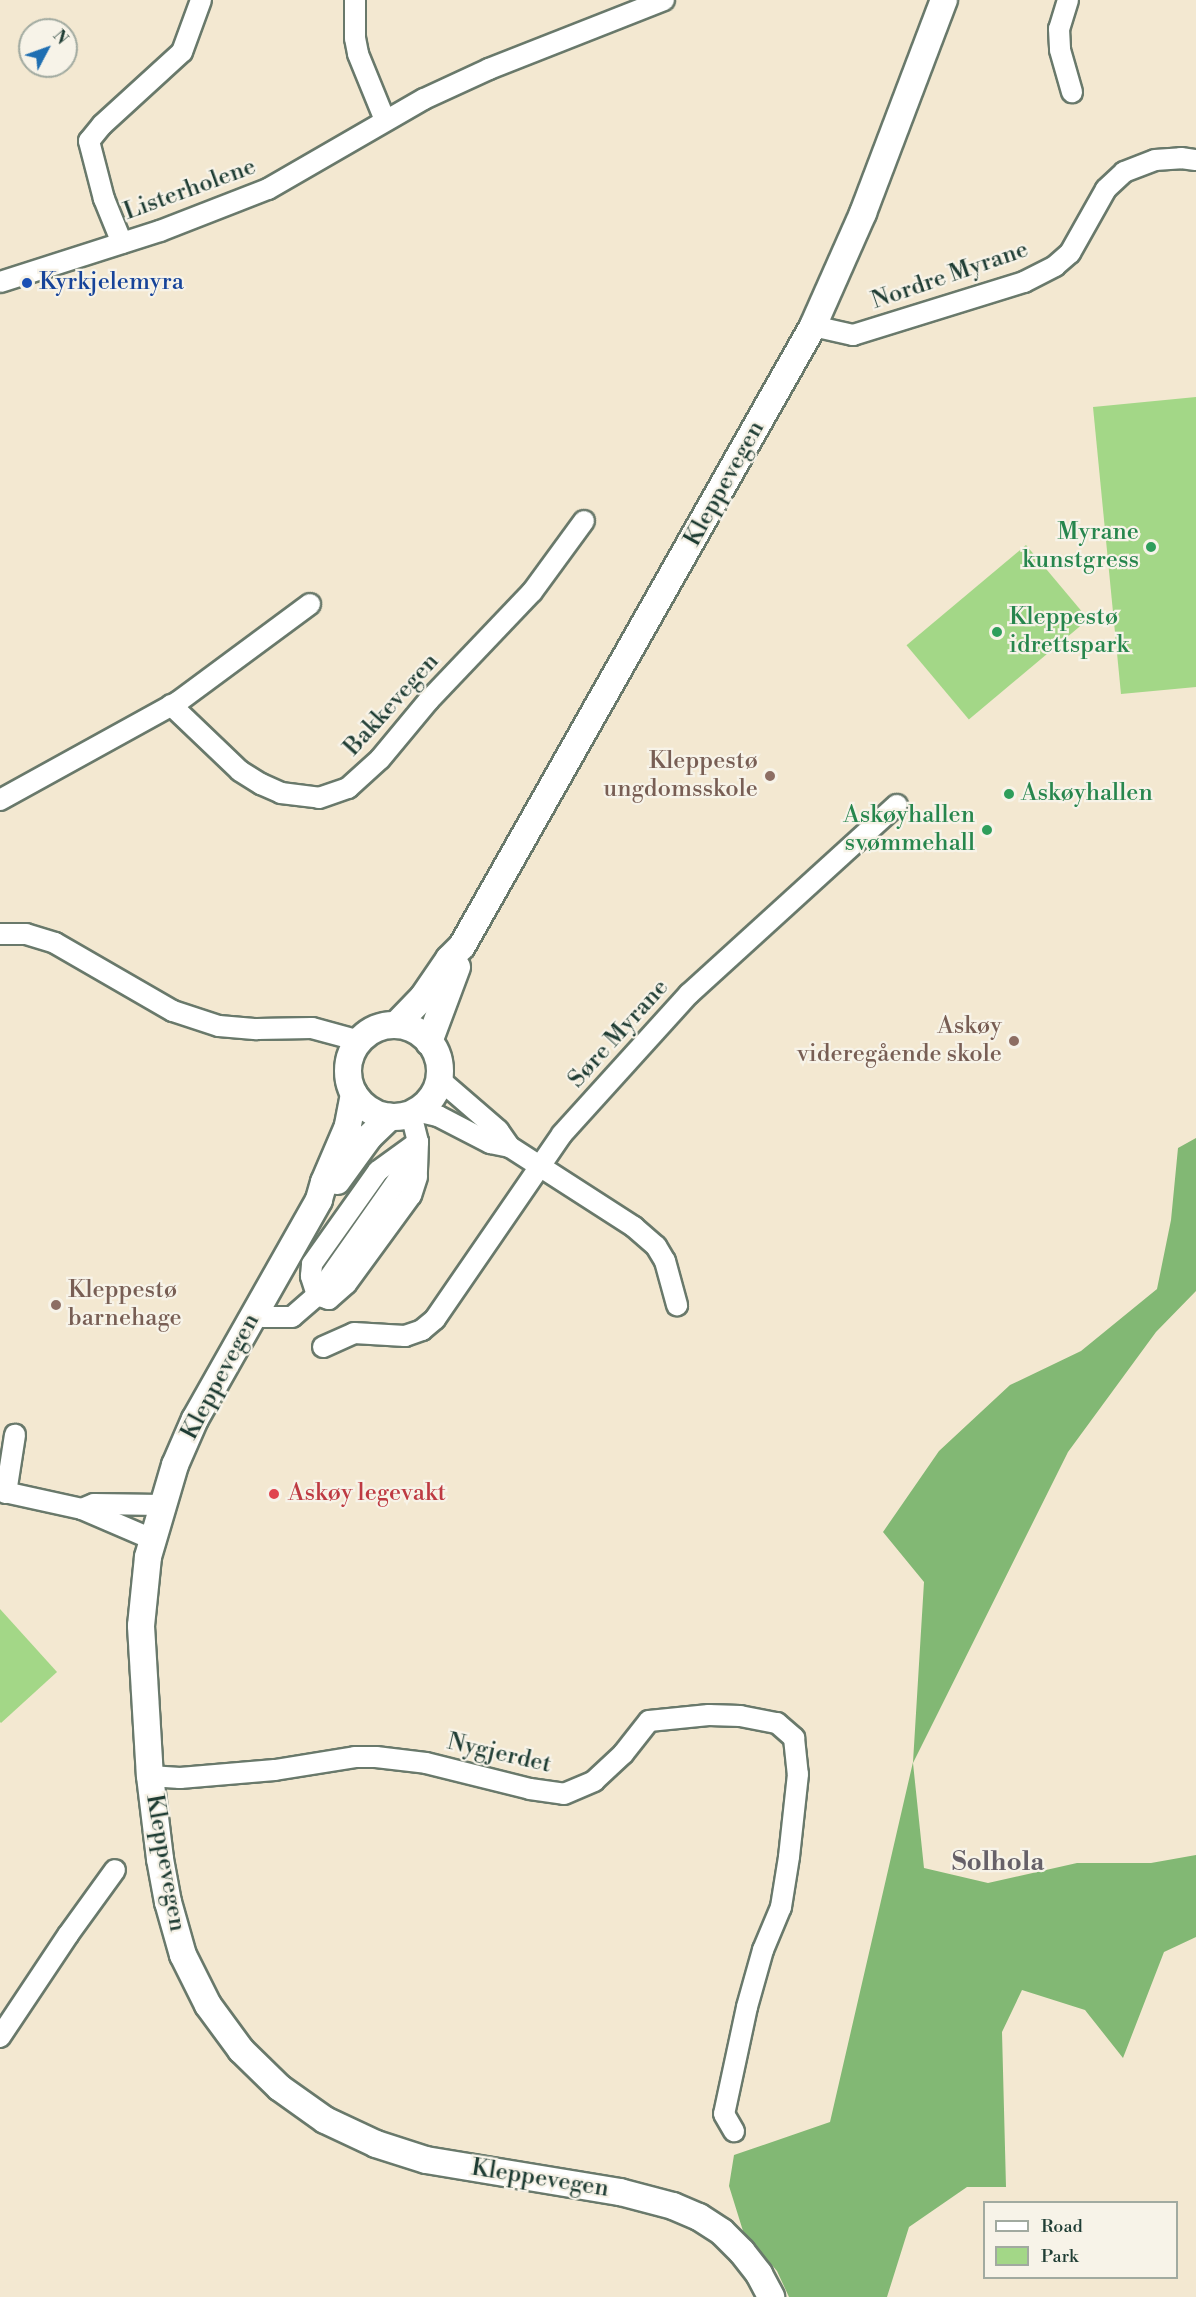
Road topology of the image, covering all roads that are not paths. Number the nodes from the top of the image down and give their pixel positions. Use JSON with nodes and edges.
{"nodes":[{"id":1,"x":201,"y":0,"type":"edge"},
{"id":2,"x":355,"y":0,"type":"edge"},
{"id":3,"x":664,"y":0,"type":"edge"},
{"id":4,"x":945,"y":0,"type":"edge"},
{"id":5,"x":1068,"y":0,"type":"edge"},
{"id":6,"x":1072,"y":92,"type":"dead end"},
{"id":7,"x":385,"y":120,"type":"junction"},
{"id":8,"x":1196,"y":160,"type":"edge"},
{"id":9,"x":122,"y":243,"type":"junction"},
{"id":10,"x":0,"y":282,"type":"edge"},
{"id":11,"x":813,"y":326,"type":"junction"},
{"id":12,"x":584,"y":520,"type":"dead end"},
{"id":13,"x":310,"y":604,"type":"dead end"},
{"id":14,"x":171,"y":705,"type":"junction"},
{"id":15,"x":0,"y":800,"type":"edge"},
{"id":16,"x":897,"y":805,"type":"dead end"},
{"id":17,"x":0,"y":934,"type":"edge"},
{"id":18,"x":462,"y":946,"type":"junction"},
{"id":19,"x":396,"y":1025,"type":"junction"},
{"id":20,"x":360,"y":1041,"type":"junction"},
{"id":21,"x":429,"y":1042,"type":"junction"},
{"id":22,"x":439,"y":1079,"type":"junction"},
{"id":23,"x":354,"y":1094,"type":"junction"},
{"id":24,"x":406,"y":1114,"type":"junction"},
{"id":25,"x":418,"y":1142,"type":"junction"},
{"id":26,"x":510,"y":1147,"type":"junction"},
{"id":27,"x":539,"y":1165,"type":"junction"},
{"id":28,"x":319,"y":1200,"type":"junction"},
{"id":29,"x":317,"y":1295,"type":"junction"},
{"id":30,"x":677,"y":1305,"type":"dead end"},
{"id":31,"x":254,"y":1314,"type":"junction"},
{"id":32,"x":323,"y":1347,"type":"dead end"},
{"id":33,"x":15,"y":1435,"type":"dead end"},
{"id":34,"x":3,"y":1492,"type":"edge"},
{"id":35,"x":161,"y":1505,"type":"junction"},
{"id":36,"x":82,"y":1509,"type":"junction"},
{"id":37,"x":152,"y":1539,"type":"junction"},
{"id":38,"x":150,"y":1776,"type":"junction"},
{"id":39,"x":115,"y":1870,"type":"dead end"},
{"id":40,"x":0,"y":2037,"type":"edge"},
{"id":41,"x":734,"y":2131,"type":"dead end"},
{"id":42,"x":771,"y":2297,"type":"edge"}],
"edges":[{"from":1,"to":9,"type":"street"},
{"from":2,"to":7,"type":"street"},
{"from":3,"to":7,"type":"street","name":"Listerholene"},
{"from":4,"to":11,"type":"main road","name":"Kleppevegen"},
{"from":5,"to":6,"type":"street"},
{"from":7,"to":9,"type":"street","name":"Listerholene"},
{"from":8,"to":11,"type":"street","name":"Nordre Myrane"},
{"from":9,"to":10,"type":"street","name":"Listerholene"},
{"from":11,"to":18,"type":"main road","name":"Kleppevegen"},
{"from":12,"to":14,"type":"street","name":"Bakkevegen"},
{"from":13,"to":14,"type":"street"},
{"from":14,"to":15,"type":"street"},
{"from":16,"to":27,"type":"street","name":"Søre Myrane"},
{"from":17,"to":20,"type":"street"},
{"from":18,"to":19,"type":"main road","name":"Kleppevegen"},
{"from":18,"to":21,"type":"main road","name":"Kleppevegen"},
{"from":19,"to":20,"type":"main road"},
{"from":19,"to":21,"type":"main road"},
{"from":20,"to":23,"type":"main road"},
{"from":21,"to":22,"type":"main road"},
{"from":22,"to":24,"type":"main road"},
{"from":22,"to":26,"type":"street"},
{"from":23,"to":24,"type":"main road"},
{"from":23,"to":28,"type":"main road","name":"Kleppevegen"},
{"from":24,"to":25,"type":"street"},
{"from":24,"to":26,"type":"street"},
{"from":24,"to":28,"type":"main road","name":"Kleppevegen"},
{"from":25,"to":29,"type":"street"},
{"from":25,"to":29,"type":"street"},
{"from":26,"to":27,"type":"street"},
{"from":27,"to":30,"type":"street"},
{"from":27,"to":32,"type":"street"},
{"from":28,"to":31,"type":"main road","name":"Kleppevegen"},
{"from":29,"to":31,"type":"street"},
{"from":31,"to":35,"type":"main road","name":"Kleppevegen"},
{"from":33,"to":34,"type":"street"},
{"from":34,"to":36,"type":"street"},
{"from":35,"to":36,"type":"street"},
{"from":35,"to":37,"type":"main road","name":"Kleppevegen"},
{"from":36,"to":37,"type":"street"},
{"from":37,"to":38,"type":"main road","name":"Kleppevegen"},
{"from":38,"to":41,"type":"street","name":"Nygjerdet"},
{"from":38,"to":42,"type":"main road","name":"Kleppevegen"},
{"from":39,"to":40,"type":"street"}]}
